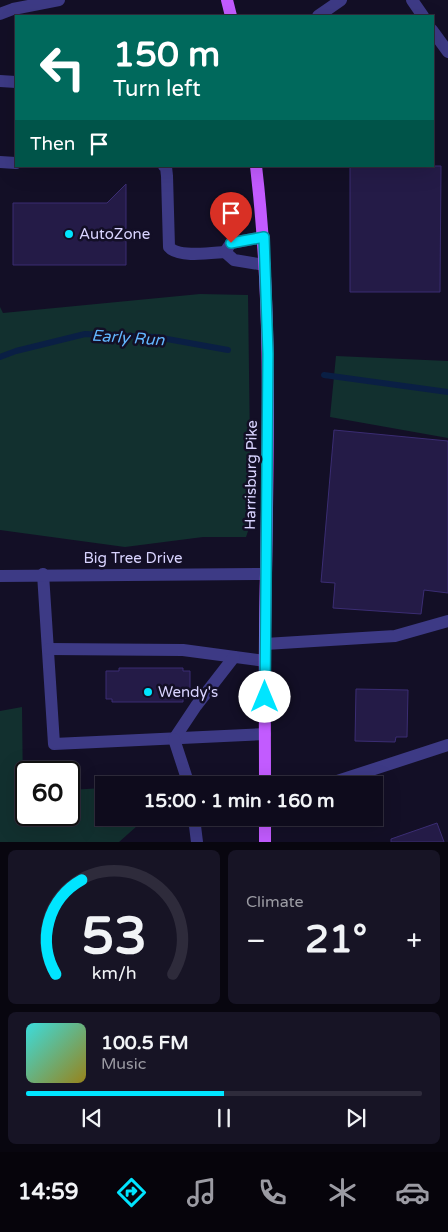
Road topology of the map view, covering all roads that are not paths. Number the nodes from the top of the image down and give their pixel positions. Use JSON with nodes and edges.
{"nodes":[{"id":1,"x":59,"y":0,"type":"edge"},
{"id":2,"x":227,"y":0,"type":"edge"},
{"id":3,"x":341,"y":0,"type":"edge"},
{"id":4,"x":412,"y":0,"type":"edge"},
{"id":5,"x":0,"y":14,"type":"edge"},
{"id":6,"x":231,"y":15,"type":"edge"},
{"id":7,"x":319,"y":15,"type":"edge"},
{"id":8,"x":422,"y":15,"type":"edge"},
{"id":9,"x":434,"y":33,"type":"edge"},
{"id":10,"x":448,"y":52,"type":"edge"},
{"id":11,"x":0,"y":82,"type":"edge"},
{"id":12,"x":15,"y":82,"type":"edge"},
{"id":13,"x":0,"y":162,"type":"edge"},
{"id":14,"x":15,"y":163,"type":"edge"},
{"id":15,"x":166,"y":167,"type":"edge"},
{"id":16,"x":256,"y":167,"type":"edge"},
{"id":17,"x":264,"y":237,"type":"junction"},
{"id":18,"x":225,"y":252,"type":"junction"},
{"id":19,"x":265,"y":265,"type":"junction"},
{"id":20,"x":43,"y":574,"type":"junction"},
{"id":21,"x":266,"y":574,"type":"junction"},
{"id":22,"x":0,"y":576,"type":"edge"},
{"id":23,"x":448,"y":621,"type":"edge"},
{"id":24,"x":265,"y":644,"type":"junction"},
{"id":25,"x":48,"y":649,"type":"junction"},
{"id":26,"x":234,"y":657,"type":"junction"},
{"id":27,"x":265,"y":660,"type":"junction"},
{"id":28,"x":265,"y":734,"type":"junction"},
{"id":29,"x":174,"y":738,"type":"junction"},
{"id":30,"x":448,"y":745,"type":"edge"},
{"id":31,"x":186,"y":776,"type":"edge"},
{"id":32,"x":265,"y":776,"type":"edge"},
{"id":33,"x":353,"y":776,"type":"edge"},
{"id":34,"x":195,"y":826,"type":"edge"},
{"id":35,"x":265,"y":826,"type":"edge"},
{"id":36,"x":197,"y":842,"type":"edge"},
{"id":37,"x":265,"y":842,"type":"edge"}],
"edges":[{"from":1,"to":5,"type":"street"},
{"from":2,"to":6,"type":"main road"},
{"from":3,"to":7,"type":"street"},
{"from":4,"to":8,"type":"street"},
{"from":9,"to":10,"type":"street"},
{"from":11,"to":12,"type":"street"},
{"from":13,"to":14,"type":"street"},
{"from":15,"to":18,"type":"street"},
{"from":16,"to":17,"type":"main road","name":"Harrisburg Pike"},
{"from":17,"to":18,"type":"street"},
{"from":17,"to":19,"type":"main road","name":"Harrisburg Pike"},
{"from":18,"to":19,"type":"street"},
{"from":19,"to":21,"type":"main road","name":"Harrisburg Pike"},
{"from":20,"to":21,"type":"street","name":"Big Tree Drive"},
{"from":20,"to":22,"type":"street","name":"Big Tree Drive"},
{"from":20,"to":25,"type":"street"},
{"from":21,"to":24,"type":"main road","name":"Harrisburg Pike"},
{"from":23,"to":24,"type":"street"},
{"from":24,"to":27,"type":"main road","name":"Harrisburg Pike"},
{"from":25,"to":26,"type":"street"},
{"from":25,"to":29,"type":"street"},
{"from":26,"to":27,"type":"street"},
{"from":26,"to":29,"type":"street"},
{"from":27,"to":28,"type":"main road","name":"Harrisburg Pike"},
{"from":28,"to":29,"type":"street"},
{"from":28,"to":32,"type":"main road","name":"Harrisburg Pike"},
{"from":29,"to":31,"type":"street"},
{"from":30,"to":33,"type":"street"},
{"from":34,"to":36,"type":"street"},
{"from":35,"to":37,"type":"main road"}]}
